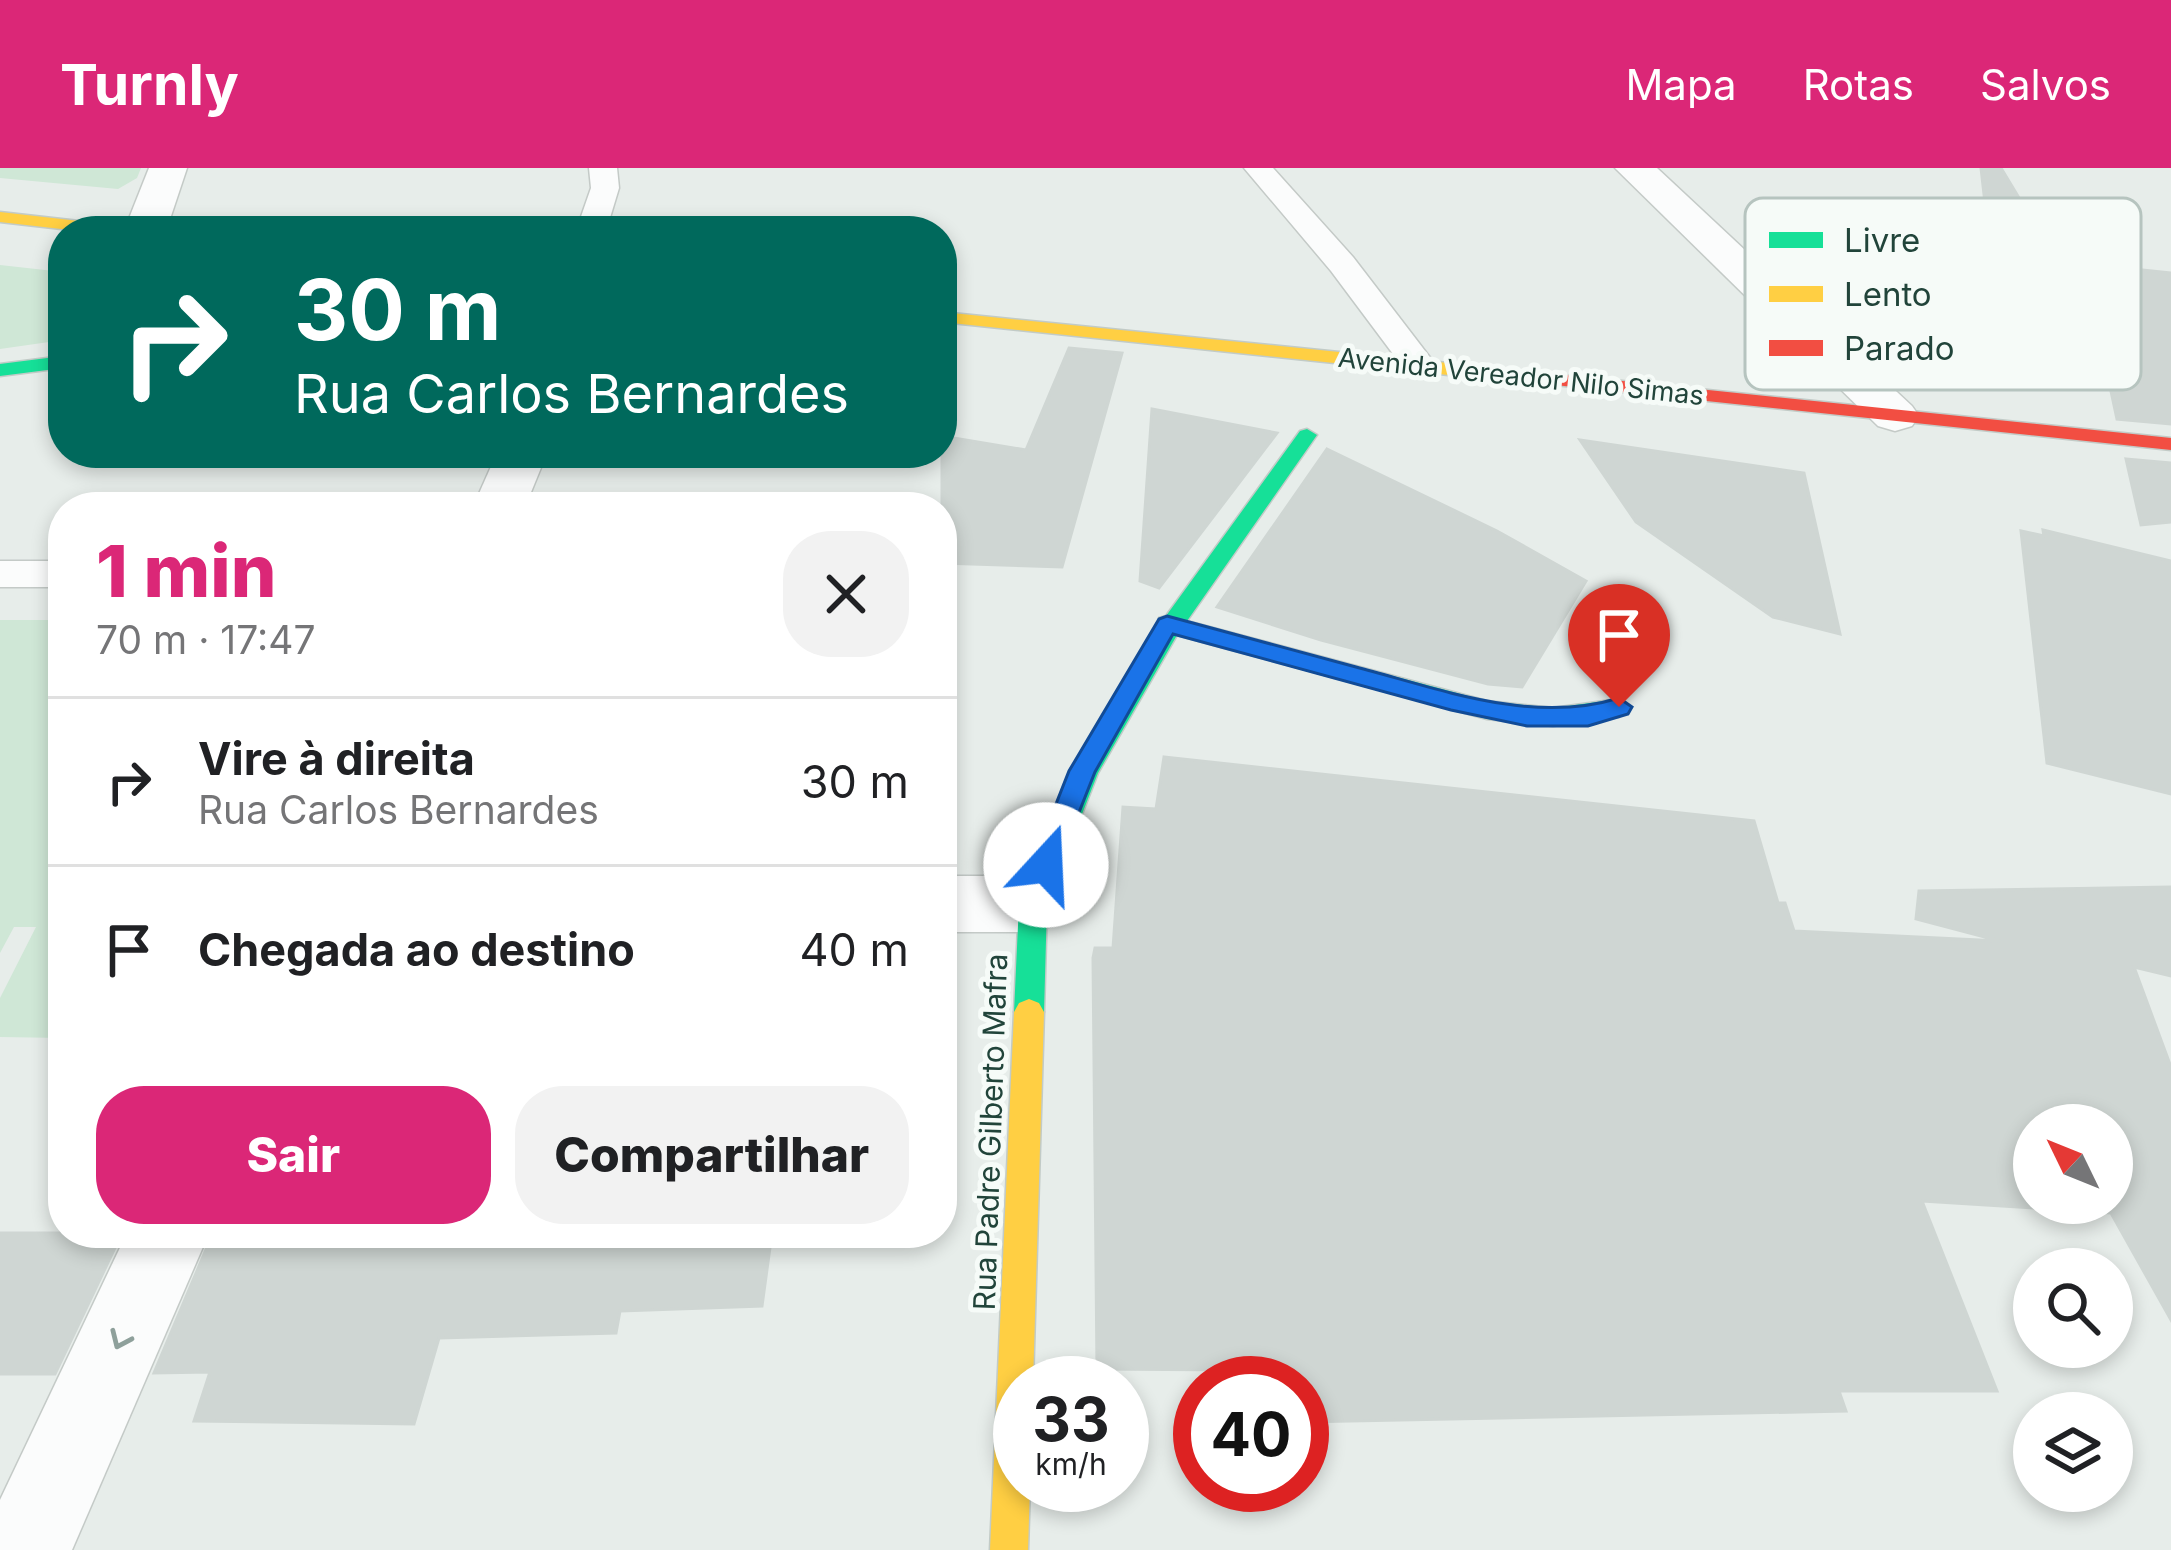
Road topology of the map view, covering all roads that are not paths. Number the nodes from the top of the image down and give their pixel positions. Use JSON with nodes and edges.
{"nodes":[{"id":1,"x":167,"y":168,"type":"edge"},
{"id":2,"x":603,"y":168,"type":"edge"},
{"id":3,"x":1258,"y":168,"type":"edge"},
{"id":4,"x":1634,"y":168,"type":"edge"},
{"id":5,"x":150,"y":216,"type":"edge"},
{"id":6,"x":596,"y":216,"type":"edge"},
{"id":7,"x":0,"y":217,"type":"edge"},
{"id":8,"x":48,"y":223,"type":"edge"},
{"id":9,"x":1745,"y":273,"type":"edge"},
{"id":10,"x":957,"y":319,"type":"edge"},
{"id":11,"x":48,"y":364,"type":"edge"},
{"id":12,"x":1420,"y":367,"type":"junction"},
{"id":13,"x":0,"y":370,"type":"edge"},
{"id":14,"x":1868,"y":390,"type":"edge"},
{"id":15,"x":1895,"y":416,"type":"junction"},
{"id":16,"x":1307,"y":435,"type":"dead end"},
{"id":17,"x":2171,"y":444,"type":"edge"},
{"id":18,"x":0,"y":574,"type":"edge"},
{"id":19,"x":48,"y":574,"type":"edge"},
{"id":20,"x":1167,"y":624,"type":"junction"},
{"id":21,"x":1619,"y":707,"type":"dead end"},
{"id":22,"x":957,"y":904,"type":"edge"},
{"id":23,"x":1034,"y":904,"type":"junction"},
{"id":24,"x":162,"y":1248,"type":"edge"},
{"id":25,"x":25,"y":1550,"type":"edge"},
{"id":26,"x":1009,"y":1550,"type":"edge"}],
"edges":[{"from":1,"to":5,"type":"street"},
{"from":2,"to":6,"type":"lane"},
{"from":3,"to":12,"type":"lane"},
{"from":4,"to":9,"type":"street"},
{"from":7,"to":8,"type":"street"},
{"from":10,"to":12,"type":"street","name":"Avenida Vereador Nilo Simas"},
{"from":11,"to":13,"type":"street"},
{"from":12,"to":15,"type":"street","name":"Avenida Vereador Nilo Simas"},
{"from":14,"to":15,"type":"street"},
{"from":15,"to":17,"type":"street","name":"Avenida Vereador Nilo Simas"},
{"from":16,"to":20,"type":"street","name":"Rua Padre Gilberto Mafra"},
{"from":18,"to":19,"type":"lane"},
{"from":20,"to":21,"type":"street"},
{"from":20,"to":23,"type":"street","name":"Rua Padre Gilberto Mafra"},
{"from":22,"to":23,"type":"street"},
{"from":23,"to":26,"type":"street","name":"Rua Padre Gilberto Mafra"},
{"from":24,"to":25,"type":"street","one_way":true}]}
